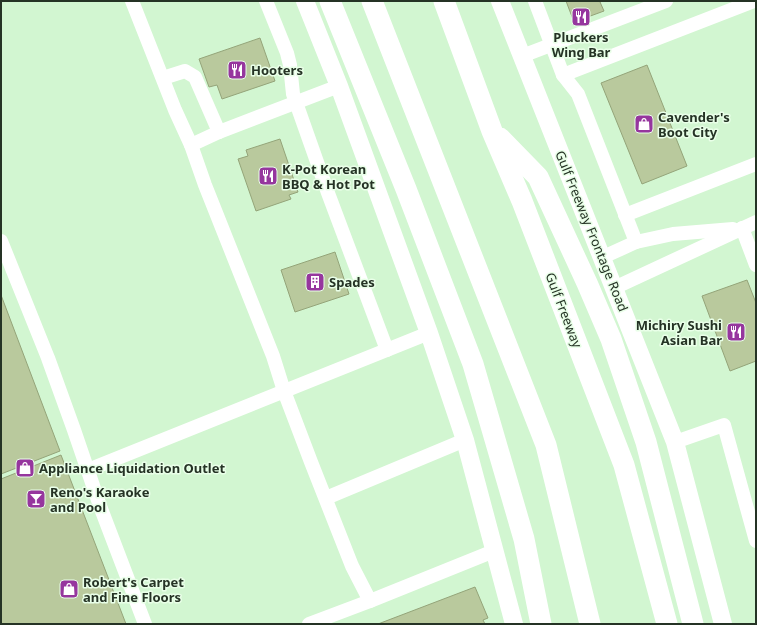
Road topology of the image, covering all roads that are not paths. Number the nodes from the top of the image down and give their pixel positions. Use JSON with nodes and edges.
{"nodes":[{"id":1,"x":132,"y":1,"type":"edge"},
{"id":2,"x":266,"y":1,"type":"edge"},
{"id":3,"x":305,"y":1,"type":"edge"},
{"id":4,"x":330,"y":1,"type":"edge"},
{"id":5,"x":372,"y":1,"type":"edge"},
{"id":6,"x":444,"y":1,"type":"edge"},
{"id":7,"x":500,"y":1,"type":"edge"},
{"id":8,"x":535,"y":1,"type":"edge"},
{"id":9,"x":666,"y":1,"type":"edge"},
{"id":10,"x":754,"y":1,"type":"edge"},
{"id":11,"x":552,"y":45,"type":"junction"},
{"id":12,"x":522,"y":56,"type":"junction"},
{"id":13,"x":564,"y":76,"type":"junction"},
{"id":14,"x":163,"y":78,"type":"junction"},
{"id":15,"x":339,"y":86,"type":"junction"},
{"id":16,"x":296,"y":103,"type":"junction"},
{"id":17,"x":492,"y":131,"type":"junction"},
{"id":18,"x":219,"y":132,"type":"junction"},
{"id":19,"x":191,"y":144,"type":"junction"},
{"id":20,"x":756,"y":164,"type":"edge"},
{"id":21,"x":625,"y":215,"type":"junction"},
{"id":22,"x":756,"y":222,"type":"edge"},
{"id":23,"x":742,"y":228,"type":"junction"},
{"id":24,"x":1,"y":241,"type":"edge"},
{"id":25,"x":636,"y":242,"type":"junction"},
{"id":26,"x":603,"y":257,"type":"junction"},
{"id":27,"x":756,"y":265,"type":"edge"},
{"id":28,"x":614,"y":288,"type":"junction"},
{"id":29,"x":429,"y":333,"type":"junction"},
{"id":30,"x":387,"y":350,"type":"junction"},
{"id":31,"x":284,"y":391,"type":"junction"},
{"id":32,"x":465,"y":440,"type":"junction"},
{"id":33,"x":676,"y":442,"type":"junction"},
{"id":34,"x":88,"y":470,"type":"junction"},
{"id":35,"x":326,"y":498,"type":"junction"},
{"id":36,"x":756,"y":541,"type":"edge"},
{"id":37,"x":494,"y":550,"type":"junction"},
{"id":38,"x":370,"y":601,"type":"junction"},
{"id":39,"x":144,"y":624,"type":"edge"},
{"id":40,"x":309,"y":624,"type":"edge"},
{"id":41,"x":514,"y":624,"type":"edge"},
{"id":42,"x":541,"y":624,"type":"edge"},
{"id":43,"x":590,"y":624,"type":"edge"},
{"id":44,"x":667,"y":624,"type":"edge"},
{"id":45,"x":693,"y":624,"type":"edge"},
{"id":46,"x":723,"y":624,"type":"edge"}],
"edges":[{"from":1,"to":14,"type":"street"},
{"from":2,"to":16,"type":"street"},
{"from":3,"to":15,"type":"main road"},
{"from":4,"to":42,"type":"highway"},
{"from":5,"to":43,"type":"highway"},
{"from":6,"to":17,"type":"highway","name":"Gulf Freeway"},
{"from":7,"to":12,"type":"main road","name":"Gulf Freeway Frontage Road"},
{"from":8,"to":11,"type":"street"},
{"from":9,"to":11,"type":"street"},
{"from":10,"to":13,"type":"street"},
{"from":11,"to":12,"type":"street"},
{"from":11,"to":13,"type":"street"},
{"from":12,"to":26,"type":"main road","name":"Gulf Freeway Frontage Road"},
{"from":13,"to":21,"type":"street"},
{"from":14,"to":18,"type":"street"},
{"from":14,"to":19,"type":"street"},
{"from":15,"to":16,"type":"street"},
{"from":15,"to":29,"type":"main road"},
{"from":16,"to":18,"type":"street"},
{"from":16,"to":30,"type":"street"},
{"from":17,"to":44,"type":"highway","name":"Gulf Freeway"},
{"from":17,"to":45,"type":"highway"},
{"from":18,"to":19,"type":"street"},
{"from":19,"to":31,"type":"street"},
{"from":20,"to":21,"type":"street"},
{"from":21,"to":25,"type":"street"},
{"from":22,"to":23,"type":"street"},
{"from":23,"to":25,"type":"street"},
{"from":23,"to":27,"type":"street"},
{"from":23,"to":28,"type":"street"},
{"from":24,"to":34,"type":"street"},
{"from":25,"to":26,"type":"street"},
{"from":26,"to":28,"type":"main road","name":"Gulf Freeway Frontage Road"},
{"from":28,"to":33,"type":"main road","name":"Gulf Freeway Frontage Road"},
{"from":29,"to":30,"type":"street"},
{"from":29,"to":32,"type":"main road"},
{"from":30,"to":31,"type":"street"},
{"from":31,"to":34,"type":"street"},
{"from":31,"to":35,"type":"street"},
{"from":32,"to":35,"type":"street"},
{"from":32,"to":37,"type":"main road"},
{"from":33,"to":36,"type":"street"},
{"from":33,"to":46,"type":"main road","name":"Gulf Freeway Frontage Road"},
{"from":34,"to":39,"type":"street"},
{"from":35,"to":38,"type":"street"},
{"from":37,"to":38,"type":"street"},
{"from":37,"to":41,"type":"main road"},
{"from":38,"to":40,"type":"street"}]}
